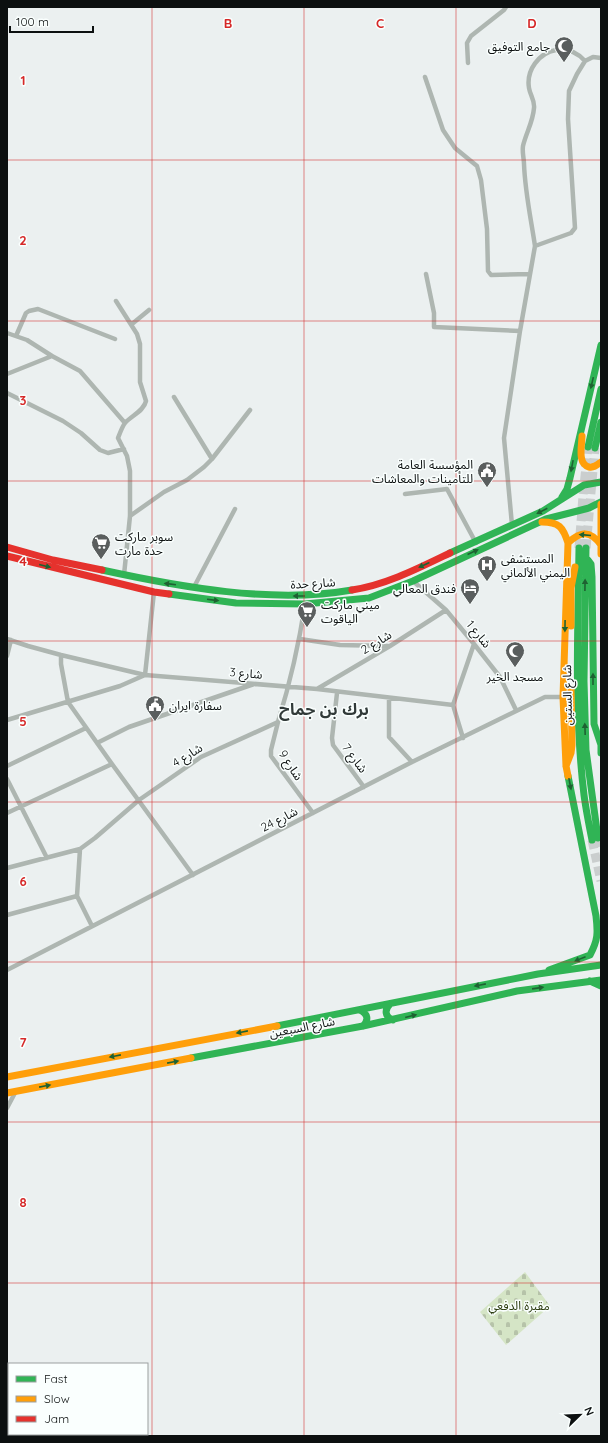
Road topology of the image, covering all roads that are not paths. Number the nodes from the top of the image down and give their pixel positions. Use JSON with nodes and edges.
{"nodes":[{"id":1,"x":506,"y":7,"type":"edge"},
{"id":2,"x":601,"y":58,"type":"edge"},
{"id":3,"x":585,"y":61,"type":"junction"},
{"id":4,"x":468,"y":63,"type":"dead end"},
{"id":5,"x":425,"y":77,"type":"dead end"},
{"id":6,"x":535,"y":246,"type":"junction"},
{"id":7,"x":426,"y":274,"type":"dead end"},
{"id":8,"x":530,"y":274,"type":"junction"},
{"id":9,"x":116,"y":301,"type":"dead end"},
{"id":10,"x":149,"y":310,"type":"dead end"},
{"id":11,"x":132,"y":324,"type":"junction"},
{"id":12,"x":520,"y":330,"type":"junction"},
{"id":13,"x":7,"y":333,"type":"edge"},
{"id":14,"x":16,"y":336,"type":"junction"},
{"id":15,"x":115,"y":339,"type":"dead end"},
{"id":16,"x":601,"y":344,"type":"edge"},
{"id":17,"x":52,"y":356,"type":"junction"},
{"id":18,"x":7,"y":374,"type":"edge"},
{"id":19,"x":601,"y":389,"type":"edge"},
{"id":20,"x":7,"y":393,"type":"edge"},
{"id":21,"x":174,"y":397,"type":"dead end"},
{"id":22,"x":250,"y":410,"type":"dead end"},
{"id":23,"x":601,"y":422,"type":"edge"},
{"id":24,"x":125,"y":423,"type":"junction"},
{"id":25,"x":581,"y":432,"type":"junction"},
{"id":26,"x":124,"y":449,"type":"junction"},
{"id":27,"x":212,"y":459,"type":"junction"},
{"id":28,"x":601,"y":462,"type":"edge"},
{"id":29,"x":601,"y":482,"type":"edge"},
{"id":30,"x":405,"y":494,"type":"dead end"},
{"id":31,"x":561,"y":500,"type":"junction"},
{"id":32,"x":601,"y":503,"type":"edge"},
{"id":33,"x":235,"y":509,"type":"dead end"},
{"id":34,"x":130,"y":516,"type":"junction"},
{"id":35,"x":540,"y":522,"type":"junction"},
{"id":36,"x":512,"y":525,"type":"junction"},
{"id":37,"x":476,"y":543,"type":"junction"},
{"id":38,"x":568,"y":543,"type":"junction"},
{"id":39,"x":601,"y":545,"type":"edge"},
{"id":40,"x":7,"y":547,"type":"edge"},
{"id":41,"x":582,"y":548,"type":"tunnel mouth"},
{"id":42,"x":601,"y":554,"type":"edge"},
{"id":43,"x":7,"y":556,"type":"edge"},
{"id":44,"x":582,"y":557,"type":"junction"},
{"id":45,"x":124,"y":575,"type":"junction"},
{"id":46,"x":413,"y":581,"type":"junction"},
{"id":47,"x":384,"y":582,"type":"junction"},
{"id":48,"x":194,"y":587,"type":"junction"},
{"id":49,"x":389,"y":590,"type":"junction"},
{"id":50,"x":154,"y":592,"type":"junction"},
{"id":51,"x":305,"y":604,"type":"junction"},
{"id":52,"x":446,"y":610,"type":"junction"},
{"id":53,"x":9,"y":639,"type":"edge"},
{"id":54,"x":300,"y":639,"type":"junction"},
{"id":55,"x":474,"y":644,"type":"junction"},
{"id":56,"x":390,"y":646,"type":"junction"},
{"id":57,"x":61,"y":655,"type":"junction"},
{"id":58,"x":7,"y":656,"type":"edge"},
{"id":59,"x":145,"y":675,"type":"junction"},
{"id":60,"x":257,"y":684,"type":"junction"},
{"id":61,"x":289,"y":687,"type":"junction"},
{"id":62,"x":317,"y":689,"type":"junction"},
{"id":63,"x":337,"y":693,"type":"junction"},
{"id":64,"x":563,"y":697,"type":"junction"},
{"id":65,"x":389,"y":698,"type":"junction"},
{"id":66,"x":68,"y":702,"type":"junction"},
{"id":67,"x":453,"y":706,"type":"junction"},
{"id":68,"x":516,"y":710,"type":"junction"},
{"id":69,"x":7,"y":720,"type":"edge"},
{"id":70,"x":278,"y":722,"type":"junction"},
{"id":71,"x":86,"y":728,"type":"junction"},
{"id":72,"x":463,"y":738,"type":"junction"},
{"id":73,"x":97,"y":743,"type":"junction"},
{"id":74,"x":601,"y":744,"type":"edge"},
{"id":75,"x":601,"y":753,"type":"edge"},
{"id":76,"x":412,"y":762,"type":"junction"},
{"id":77,"x":112,"y":764,"type":"junction"},
{"id":78,"x":7,"y":766,"type":"edge"},
{"id":79,"x":566,"y":766,"type":"junction"},
{"id":80,"x":7,"y":779,"type":"edge"},
{"id":81,"x":364,"y":787,"type":"junction"},
{"id":82,"x":139,"y":800,"type":"junction"},
{"id":83,"x":21,"y":807,"type":"junction"},
{"id":84,"x":7,"y":812,"type":"edge"},
{"id":85,"x":313,"y":813,"type":"junction"},
{"id":86,"x":595,"y":839,"type":"tunnel mouth"},
{"id":87,"x":80,"y":849,"type":"junction"},
{"id":88,"x":47,"y":858,"type":"junction"},
{"id":89,"x":7,"y":868,"type":"edge"},
{"id":90,"x":193,"y":875,"type":"junction"},
{"id":91,"x":77,"y":896,"type":"junction"},
{"id":92,"x":7,"y":916,"type":"edge"},
{"id":93,"x":599,"y":918,"type":"edge"},
{"id":94,"x":92,"y":926,"type":"junction"},
{"id":95,"x":601,"y":964,"type":"edge"},
{"id":96,"x":7,"y":970,"type":"edge"},
{"id":97,"x":538,"y":974,"type":"junction"},
{"id":98,"x":601,"y":980,"type":"edge"},
{"id":99,"x":590,"y":981,"type":"junction"},
{"id":100,"x":601,"y":986,"type":"edge"},
{"id":101,"x":390,"y":1004,"type":"junction"},
{"id":102,"x":360,"y":1010,"type":"junction"},
{"id":103,"x":393,"y":1020,"type":"junction"},
{"id":104,"x":363,"y":1026,"type":"junction"},
{"id":105,"x":7,"y":1077,"type":"edge"},
{"id":106,"x":16,"y":1091,"type":"junction"},
{"id":107,"x":7,"y":1093,"type":"edge"},
{"id":108,"x":7,"y":1108,"type":"edge"}],
"edges":[{"from":1,"to":4,"type":"street"},
{"from":2,"to":3,"type":"street"},
{"from":3,"to":6,"type":"street"},
{"from":3,"to":6,"type":"street"},
{"from":5,"to":8,"type":"street"},
{"from":6,"to":8,"type":"street"},
{"from":7,"to":12,"type":"street"},
{"from":8,"to":12,"type":"street"},
{"from":9,"to":11,"type":"street"},
{"from":10,"to":11,"type":"street"},
{"from":11,"to":24,"type":"street"},
{"from":12,"to":36,"type":"street"},
{"from":13,"to":14,"type":"street"},
{"from":14,"to":15,"type":"street"},
{"from":14,"to":17,"type":"street"},
{"from":16,"to":25,"type":"main road","one_way":true},
{"from":17,"to":18,"type":"street"},
{"from":17,"to":24,"type":"street"},
{"from":19,"to":23,"type":"main road"},
{"from":20,"to":26,"type":"street"},
{"from":21,"to":27,"type":"street"},
{"from":22,"to":27,"type":"street"},
{"from":24,"to":26,"type":"street"},
{"from":25,"to":28,"type":"main road"},
{"from":25,"to":31,"type":"main road","one_way":true},
{"from":26,"to":34,"type":"street"},
{"from":27,"to":34,"type":"street"},
{"from":29,"to":31,"type":"main road","name":"شارع حدة"},
{"from":30,"to":37,"type":"street"},
{"from":31,"to":36,"type":"main road","name":"شارع حدة","one_way":true},
{"from":32,"to":35,"type":"main road","name":"شارع حدة"},
{"from":32,"to":39,"type":"main road"},
{"from":33,"to":48,"type":"street"},
{"from":34,"to":45,"type":"street"},
{"from":35,"to":38,"type":"main road"},
{"from":46,"to":35,"type":"main road","name":"شارع حدة","one_way":true},
{"from":36,"to":37,"type":"main road","name":"شارع حدة"},
{"from":37,"to":47,"type":"main road","name":"شارع حدة","one_way":true},
{"from":39,"to":38,"type":"main road","one_way":true},
{"from":38,"to":64,"type":"main road","one_way":true},
{"from":39,"to":42,"type":"main road"},
{"from":40,"to":45,"type":"main road","name":"شارع حدة"},
{"from":41,"to":44,"type":"main road","name":"شارع الستين"},
{"from":43,"to":50,"type":"main road","name":"شارع حدة","one_way":true},
{"from":74,"to":44,"type":"main road","one_way":true},
{"from":44,"to":79,"type":"main road"},
{"from":44,"to":86,"type":"main road","name":"شارع الستين"},
{"from":48,"to":45,"type":"main road","name":"شارع حدة","one_way":true},
{"from":46,"to":49,"type":"main road","name":"شارع حدة"},
{"from":46,"to":52,"type":"street","name":"شارع 1"},
{"from":47,"to":48,"type":"main road","name":"شارع حدة","one_way":true},
{"from":47,"to":49,"type":"main road"},
{"from":49,"to":51,"type":"main road","name":"شارع حدة"},
{"from":50,"to":51,"type":"main road","name":"شارع حدة","one_way":true},
{"from":50,"to":59,"type":"street"},
{"from":51,"to":54,"type":"street"},
{"from":52,"to":55,"type":"street","name":"شارع 1"},
{"from":52,"to":56,"type":"street","name":"شارع 2"},
{"from":53,"to":57,"type":"street","name":"شارع 3"},
{"from":53,"to":58,"type":"street"},
{"from":54,"to":56,"type":"street"},
{"from":54,"to":61,"type":"street"},
{"from":55,"to":67,"type":"street"},
{"from":55,"to":68,"type":"street","name":"شارع 1"},
{"from":56,"to":62,"type":"street","name":"شارع 2"},
{"from":57,"to":59,"type":"street","name":"شارع 3"},
{"from":57,"to":66,"type":"street"},
{"from":59,"to":60,"type":"street","name":"شارع 3"},
{"from":59,"to":66,"type":"street"},
{"from":60,"to":61,"type":"street","name":"شارع 3"},
{"from":60,"to":73,"type":"street"},
{"from":61,"to":62,"type":"street","name":"شارع 3"},
{"from":61,"to":70,"type":"street"},
{"from":62,"to":63,"type":"street","name":"شارع 3"},
{"from":63,"to":65,"type":"street","name":"شارع 3"},
{"from":63,"to":81,"type":"street","name":"شارع 7"},
{"from":64,"to":68,"type":"street","name":"شارع 24"},
{"from":64,"to":79,"type":"main road"},
{"from":65,"to":67,"type":"street","name":"شارع 3"},
{"from":65,"to":76,"type":"street"},
{"from":66,"to":69,"type":"street"},
{"from":66,"to":71,"type":"street"},
{"from":67,"to":72,"type":"street"},
{"from":68,"to":72,"type":"street","name":"شارع 24"},
{"from":70,"to":82,"type":"street","name":"شارع 4"},
{"from":70,"to":85,"type":"street","name":"شارع 9"},
{"from":71,"to":73,"type":"street"},
{"from":71,"to":78,"type":"street"},
{"from":72,"to":76,"type":"street","name":"شارع 24"},
{"from":73,"to":77,"type":"street"},
{"from":74,"to":75,"type":"main road"},
{"from":76,"to":81,"type":"street","name":"شارع 24"},
{"from":77,"to":82,"type":"street"},
{"from":77,"to":83,"type":"street"},
{"from":79,"to":93,"type":"main road","one_way":true},
{"from":80,"to":83,"type":"street"},
{"from":81,"to":85,"type":"street","name":"شارع 24"},
{"from":82,"to":87,"type":"street","name":"شارع 4"},
{"from":82,"to":90,"type":"street"},
{"from":83,"to":84,"type":"street"},
{"from":83,"to":88,"type":"street"},
{"from":85,"to":90,"type":"street","name":"شارع 24"},
{"from":87,"to":88,"type":"street","name":"شارع 4"},
{"from":87,"to":91,"type":"street"},
{"from":88,"to":89,"type":"street","name":"شارع 4"},
{"from":90,"to":94,"type":"street","name":"شارع 24"},
{"from":91,"to":92,"type":"street"},
{"from":91,"to":94,"type":"street"},
{"from":93,"to":97,"type":"main road","one_way":true},
{"from":94,"to":96,"type":"street","name":"شارع 24"},
{"from":95,"to":97,"type":"main road","name":"شارع السبعين"},
{"from":97,"to":101,"type":"main road","name":"شارع السبعين","one_way":true},
{"from":98,"to":99,"type":"main road","name":"شارع السبعين"},
{"from":99,"to":100,"type":"main road"},
{"from":103,"to":99,"type":"main road","name":"شارع السبعين","one_way":true},
{"from":101,"to":102,"type":"main road","name":"شارع السبعين"},
{"from":101,"to":103,"type":"main road"},
{"from":102,"to":104,"type":"main road"},
{"from":102,"to":105,"type":"main road","name":"شارع السبعين","one_way":true},
{"from":103,"to":104,"type":"main road","name":"شارع السبعين"},
{"from":106,"to":104,"type":"main road","name":"شارع السبعين","one_way":true},
{"from":106,"to":107,"type":"main road","name":"شارع السبعين"},
{"from":106,"to":108,"type":"street"}]}
